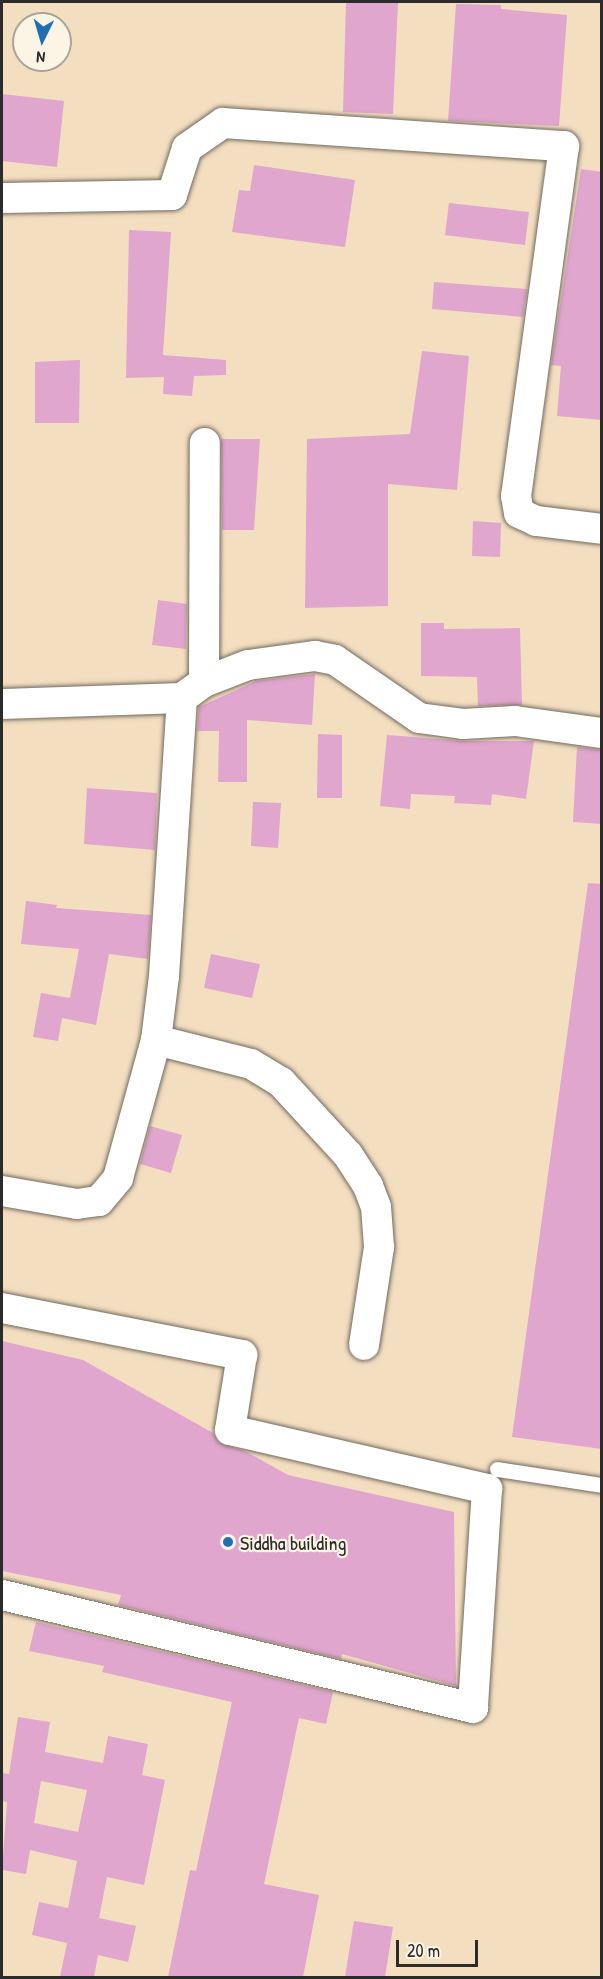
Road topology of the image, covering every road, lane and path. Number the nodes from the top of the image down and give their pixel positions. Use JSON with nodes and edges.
{"nodes":[{"id":1,"x":2,"y":198,"type":"edge"},
{"id":2,"x":205,"y":443,"type":"dead end"},
{"id":3,"x":602,"y":529,"type":"edge"},
{"id":4,"x":193,"y":690,"type":"junction"},
{"id":5,"x":2,"y":704,"type":"edge"},
{"id":6,"x":602,"y":733,"type":"edge"},
{"id":7,"x":156,"y":1040,"type":"junction"},
{"id":8,"x":2,"y":1191,"type":"edge"},
{"id":9,"x":2,"y":1308,"type":"edge"},
{"id":10,"x":364,"y":1346,"type":"dead end"},
{"id":11,"x":497,"y":1469,"type":"dead end"},
{"id":12,"x":602,"y":1485,"type":"edge"},
{"id":13,"x":2,"y":1595,"type":"edge"}],
"edges":[{"from":1,"to":3,"type":"street"},
{"from":2,"to":4,"type":"street"},
{"from":4,"to":5,"type":"street"},
{"from":4,"to":6,"type":"street"},
{"from":4,"to":7,"type":"street"},
{"from":7,"to":8,"type":"street"},
{"from":7,"to":10,"type":"street"},
{"from":9,"to":13,"type":"street"},
{"from":11,"to":12,"type":"lane"}]}
